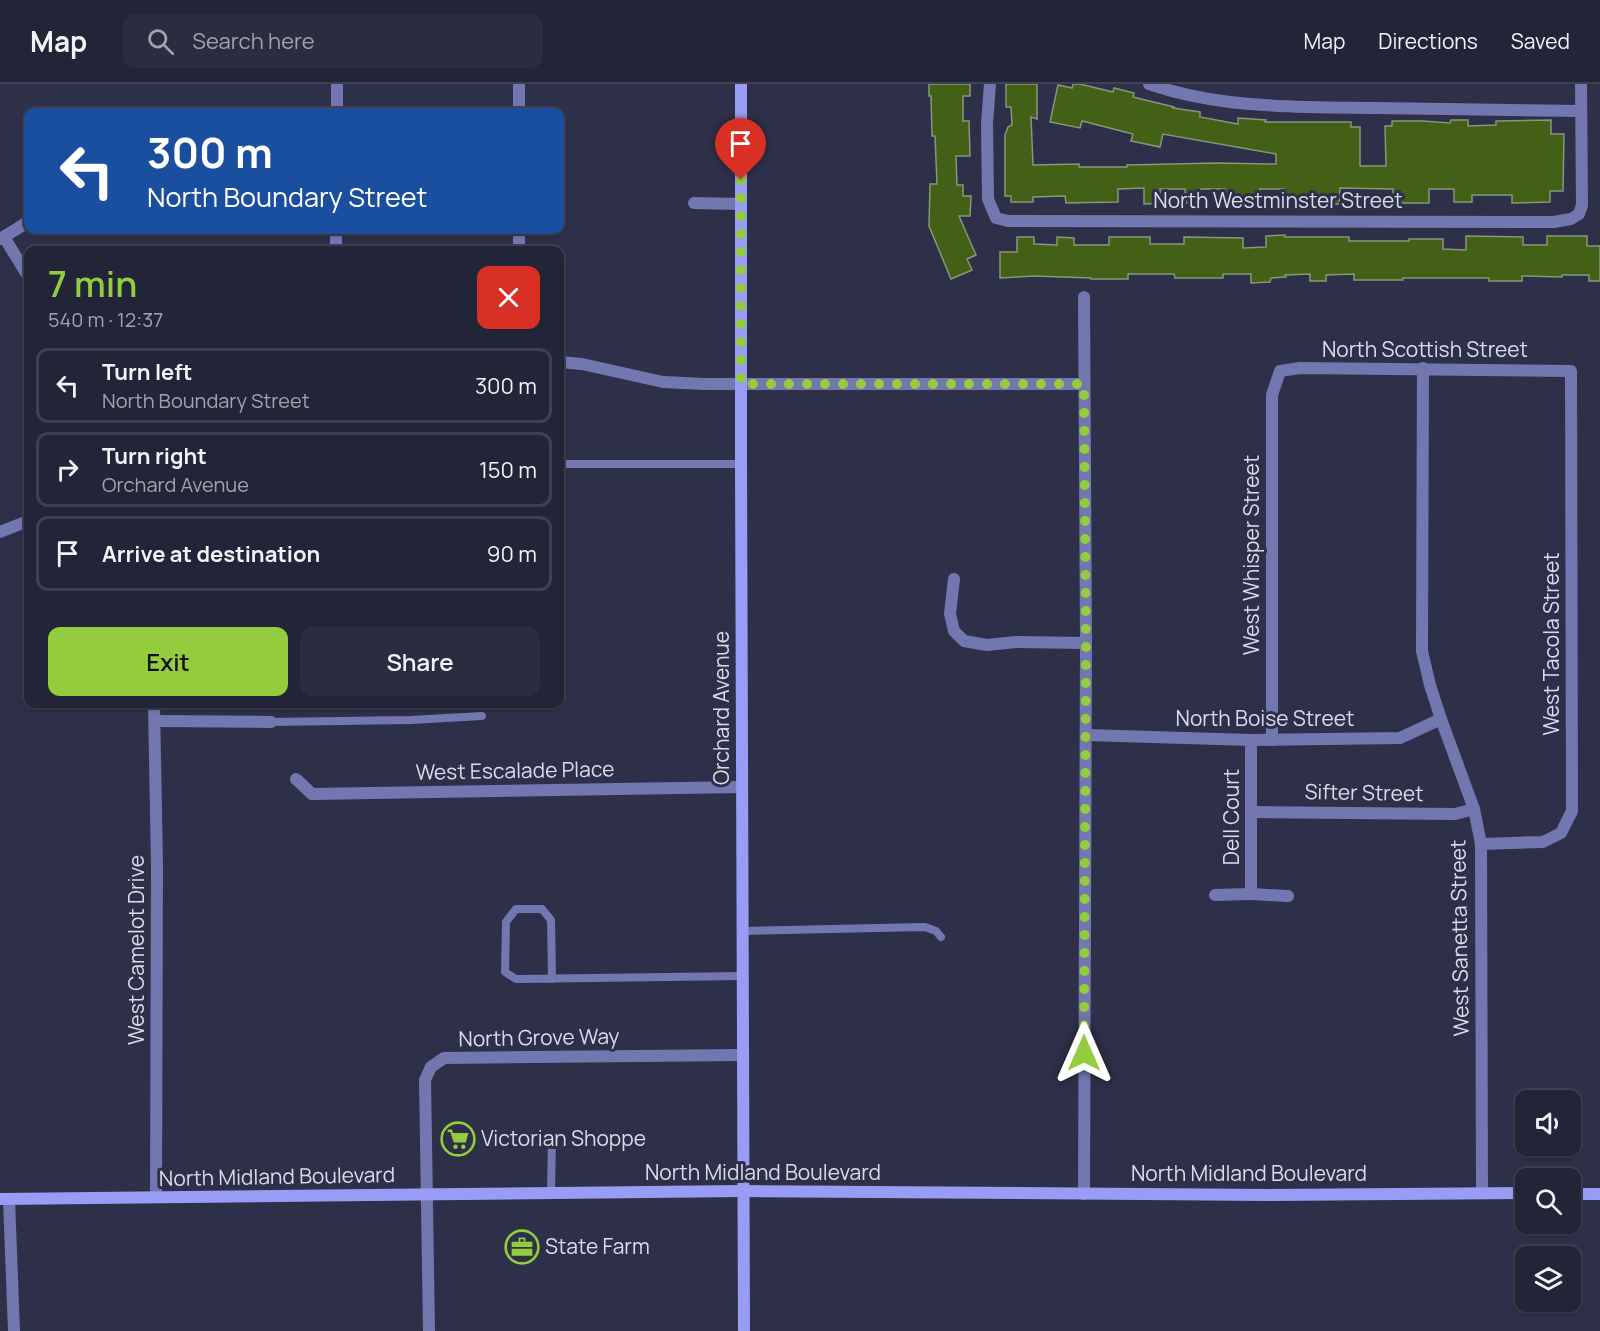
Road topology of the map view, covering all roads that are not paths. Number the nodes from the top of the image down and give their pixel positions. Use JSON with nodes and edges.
{"nodes":[{"id":1,"x":337,"y":84,"type":"edge"},
{"id":2,"x":519,"y":84,"type":"edge"},
{"id":3,"x":741,"y":84,"type":"edge"},
{"id":4,"x":990,"y":84,"type":"edge"},
{"id":5,"x":1149,"y":84,"type":"edge"},
{"id":6,"x":1581,"y":84,"type":"edge"},
{"id":7,"x":337,"y":108,"type":"edge"},
{"id":8,"x":519,"y":108,"type":"edge"},
{"id":9,"x":1581,"y":111,"type":"junction"},
{"id":10,"x":694,"y":203,"type":"dead end"},
{"id":11,"x":741,"y":204,"type":"junction"},
{"id":12,"x":24,"y":224,"type":"edge"},
{"id":13,"x":1,"y":235,"type":"edge"},
{"id":14,"x":24,"y":270,"type":"edge"},
{"id":15,"x":1084,"y":297,"type":"dead end"},
{"id":16,"x":564,"y":362,"type":"edge"},
{"id":17,"x":1423,"y":369,"type":"junction"},
{"id":18,"x":1280,"y":371,"type":"joint"},
{"id":19,"x":1571,"y":371,"type":"joint"},
{"id":20,"x":741,"y":384,"type":"junction"},
{"id":21,"x":1084,"y":384,"type":"junction"},
{"id":22,"x":564,"y":464,"type":"edge"},
{"id":23,"x":741,"y":464,"type":"junction"},
{"id":24,"x":24,"y":523,"type":"edge"},
{"id":25,"x":0,"y":532,"type":"edge"},
{"id":26,"x":954,"y":579,"type":"dead end"},
{"id":27,"x":1086,"y":643,"type":"junction"},
{"id":28,"x":154,"y":708,"type":"edge"},
{"id":29,"x":482,"y":716,"type":"dead end"},
{"id":30,"x":1441,"y":719,"type":"junction"},
{"id":31,"x":155,"y":721,"type":"junction"},
{"id":32,"x":270,"y":722,"type":"joint"},
{"id":33,"x":1086,"y":735,"type":"junction"},
{"id":34,"x":1251,"y":740,"type":"junction"},
{"id":35,"x":1272,"y":740,"type":"junction"},
{"id":36,"x":296,"y":779,"type":"dead end"},
{"id":37,"x":742,"y":787,"type":"junction"},
{"id":38,"x":1474,"y":809,"type":"junction"},
{"id":39,"x":1252,"y":812,"type":"junction"},
{"id":40,"x":1481,"y":844,"type":"junction"},
{"id":41,"x":1251,"y":894,"type":"junction"},
{"id":42,"x":1215,"y":895,"type":"dead end"},
{"id":43,"x":1288,"y":896,"type":"dead end"},
{"id":44,"x":743,"y":931,"type":"junction"},
{"id":45,"x":941,"y":937,"type":"dead end"},
{"id":46,"x":743,"y":976,"type":"junction"},
{"id":47,"x":552,"y":979,"type":"junction"},
{"id":48,"x":743,"y":1055,"type":"junction"},
{"id":49,"x":552,"y":1137,"type":"dead end"},
{"id":50,"x":743,"y":1191,"type":"junction"},
{"id":51,"x":1482,"y":1192,"type":"junction"},
{"id":52,"x":551,"y":1193,"type":"junction"},
{"id":53,"x":1515,"y":1193,"type":"edge"},
{"id":54,"x":427,"y":1194,"type":"junction"},
{"id":55,"x":1084,"y":1194,"type":"junction"},
{"id":56,"x":1581,"y":1194,"type":"edge"},
{"id":57,"x":1600,"y":1194,"type":"edge"},
{"id":58,"x":156,"y":1197,"type":"junction"},
{"id":59,"x":4,"y":1199,"type":"edge"},
{"id":60,"x":14,"y":1331,"type":"edge"},
{"id":61,"x":429,"y":1331,"type":"edge"},
{"id":62,"x":744,"y":1331,"type":"edge"}],
"edges":[{"from":1,"to":7,"type":"street"},
{"from":2,"to":8,"type":"street"},
{"from":3,"to":11,"type":"main road","name":"Orchard Avenue"},
{"from":4,"to":9,"type":"street","name":"North Westminster Street"},
{"from":5,"to":9,"type":"street"},
{"from":6,"to":9,"type":"street"},
{"from":10,"to":11,"type":"street"},
{"from":11,"to":20,"type":"main road","name":"Orchard Avenue"},
{"from":12,"to":13,"type":"street"},
{"from":13,"to":14,"type":"street"},
{"from":15,"to":21,"type":"street"},
{"from":16,"to":20,"type":"street"},
{"from":17,"to":18,"type":"street","name":"North Scottish Street"},
{"from":17,"to":19,"type":"street","name":"North Scottish Street"},
{"from":17,"to":30,"type":"street","name":"West Sanetta Street"},
{"from":18,"to":35,"type":"street","name":"West Whisper Street"},
{"from":19,"to":40,"type":"street","name":"West Tacola Street"},
{"from":20,"to":21,"type":"street"},
{"from":20,"to":23,"type":"main road","name":"Orchard Avenue"},
{"from":21,"to":27,"type":"street"},
{"from":22,"to":23,"type":"lane"},
{"from":23,"to":37,"type":"main road","name":"Orchard Avenue"},
{"from":24,"to":25,"type":"street"},
{"from":26,"to":27,"type":"street"},
{"from":27,"to":33,"type":"street"},
{"from":28,"to":31,"type":"street","name":"West Camelot Drive"},
{"from":29,"to":32,"type":"lane"},
{"from":30,"to":35,"type":"street","name":"North Boise Street"},
{"from":30,"to":38,"type":"street","name":"West Sanetta Street"},
{"from":31,"to":32,"type":"street"},
{"from":31,"to":58,"type":"street","name":"West Camelot Drive"},
{"from":33,"to":34,"type":"street","name":"North Boise Street"},
{"from":33,"to":55,"type":"street"},
{"from":34,"to":35,"type":"street","name":"North Boise Street"},
{"from":34,"to":39,"type":"street","name":"Dell Court"},
{"from":36,"to":37,"type":"street","name":"West Escalade Place"},
{"from":37,"to":44,"type":"main road","name":"Orchard Avenue"},
{"from":38,"to":39,"type":"street","name":"Sifter Street"},
{"from":38,"to":40,"type":"street","name":"West Sanetta Street"},
{"from":39,"to":41,"type":"street","name":"Dell Court"},
{"from":40,"to":51,"type":"street","name":"West Sanetta Street"},
{"from":41,"to":42,"type":"street","name":"Dell Court"},
{"from":41,"to":43,"type":"street","name":"Dell Court"},
{"from":44,"to":45,"type":"lane"},
{"from":44,"to":46,"type":"main road","name":"Orchard Avenue"},
{"from":46,"to":47,"type":"lane"},
{"from":46,"to":48,"type":"main road","name":"Orchard Avenue"},
{"from":47,"to":47,"type":"lane"},
{"from":48,"to":50,"type":"main road","name":"Orchard Avenue"},
{"from":48,"to":54,"type":"street","name":"North Grove Way"},
{"from":49,"to":52,"type":"lane"},
{"from":50,"to":52,"type":"main road","name":"North Midland Boulevard"},
{"from":50,"to":55,"type":"main road","name":"North Midland Boulevard"},
{"from":50,"to":62,"type":"main road","name":"Orchard Avenue"},
{"from":51,"to":53,"type":"main road","name":"North Midland Boulevard"},
{"from":51,"to":55,"type":"main road","name":"North Midland Boulevard"},
{"from":52,"to":54,"type":"main road","name":"North Midland Boulevard"},
{"from":54,"to":58,"type":"main road","name":"North Midland Boulevard"},
{"from":54,"to":61,"type":"street","name":"North Grove Way"},
{"from":56,"to":57,"type":"main road"},
{"from":58,"to":59,"type":"main road","name":"North Midland Boulevard"},
{"from":59,"to":60,"type":"street"}]}
